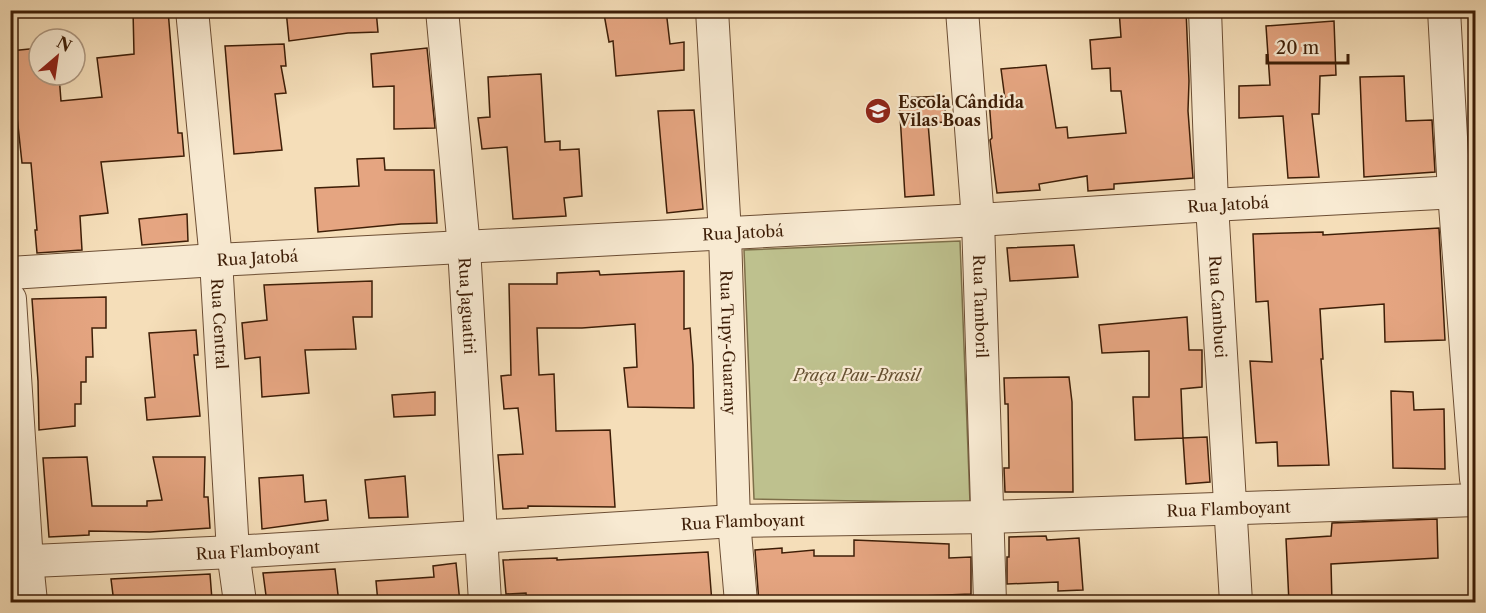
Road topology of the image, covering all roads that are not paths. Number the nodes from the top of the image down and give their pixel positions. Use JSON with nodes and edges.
{"nodes":[{"id":1,"x":192,"y":10,"type":"edge"},
{"id":2,"x":442,"y":10,"type":"edge"},
{"id":3,"x":712,"y":10,"type":"edge"},
{"id":4,"x":962,"y":10,"type":"edge"},
{"id":5,"x":1205,"y":10,"type":"edge"},
{"id":6,"x":1444,"y":10,"type":"edge"},
{"id":7,"x":1465,"y":192,"type":"edge"},
{"id":8,"x":1212,"y":205,"type":"junction"},
{"id":9,"x":978,"y":220,"type":"junction"},
{"id":10,"x":725,"y":234,"type":"junction"},
{"id":11,"x":464,"y":248,"type":"junction"},
{"id":12,"x":216,"y":260,"type":"junction"},
{"id":13,"x":10,"y":273,"type":"edge"},
{"id":14,"x":10,"y":300,"type":"edge"},
{"id":15,"x":1476,"y":479,"type":"edge"},
{"id":16,"x":1476,"y":500,"type":"edge"},
{"id":17,"x":1231,"y":509,"type":"junction"},
{"id":18,"x":988,"y":517,"type":"junction"},
{"id":19,"x":734,"y":521,"type":"junction"},
{"id":20,"x":481,"y":537,"type":"junction"},
{"id":21,"x":233,"y":552,"type":"junction"},
{"id":22,"x":19,"y":562,"type":"edge"},
{"id":23,"x":31,"y":603,"type":"edge"},
{"id":24,"x":240,"y":603,"type":"edge"},
{"id":25,"x":485,"y":603,"type":"edge"},
{"id":26,"x":741,"y":603,"type":"edge"},
{"id":27,"x":990,"y":603,"type":"edge"},
{"id":28,"x":1236,"y":603,"type":"edge"}],
"edges":[{"from":1,"to":12,"type":"street","name":"Rua Central"},
{"from":2,"to":11,"type":"street","name":"Rua Jaguatiri"},
{"from":3,"to":10,"type":"street","name":"Rua Tupy-Guarany"},
{"from":4,"to":9,"type":"street","name":"Rua Tamboril"},
{"from":5,"to":8,"type":"street","name":"Rua Cambuci"},
{"from":6,"to":7,"type":"street"},
{"from":7,"to":8,"type":"street","name":"Rua Jatobá"},
{"from":7,"to":15,"type":"street"},
{"from":8,"to":9,"type":"street","name":"Rua Jatobá"},
{"from":8,"to":17,"type":"street","name":"Rua Cambuci"},
{"from":9,"to":10,"type":"street","name":"Rua Jatobá"},
{"from":9,"to":18,"type":"street","name":"Rua Tamboril"},
{"from":10,"to":11,"type":"street","name":"Rua Jatobá"},
{"from":10,"to":19,"type":"street","name":"Rua Tupy-Guarany"},
{"from":11,"to":12,"type":"street","name":"Rua Jatobá"},
{"from":11,"to":20,"type":"street","name":"Rua Jaguatiri"},
{"from":12,"to":13,"type":"street","name":"Rua Jatobá"},
{"from":12,"to":21,"type":"street","name":"Rua Central"},
{"from":14,"to":22,"type":"street"},
{"from":16,"to":17,"type":"street","name":"Rua Flamboyant"},
{"from":17,"to":18,"type":"street","name":"Rua Flamboyant"},
{"from":17,"to":28,"type":"street","name":"Rua Cambuci"},
{"from":18,"to":19,"type":"street","name":"Rua Flamboyant"},
{"from":18,"to":27,"type":"street","name":"Rua Tamboril"},
{"from":19,"to":20,"type":"street","name":"Rua Flamboyant"},
{"from":19,"to":26,"type":"street","name":"Rua Tupy-Guarany"},
{"from":20,"to":21,"type":"street","name":"Rua Flamboyant"},
{"from":20,"to":25,"type":"street","name":"Rua Jaguatiri"},
{"from":21,"to":22,"type":"street","name":"Rua Flamboyant"},
{"from":21,"to":24,"type":"street","name":"Rua Central"},
{"from":22,"to":23,"type":"street"}]}
